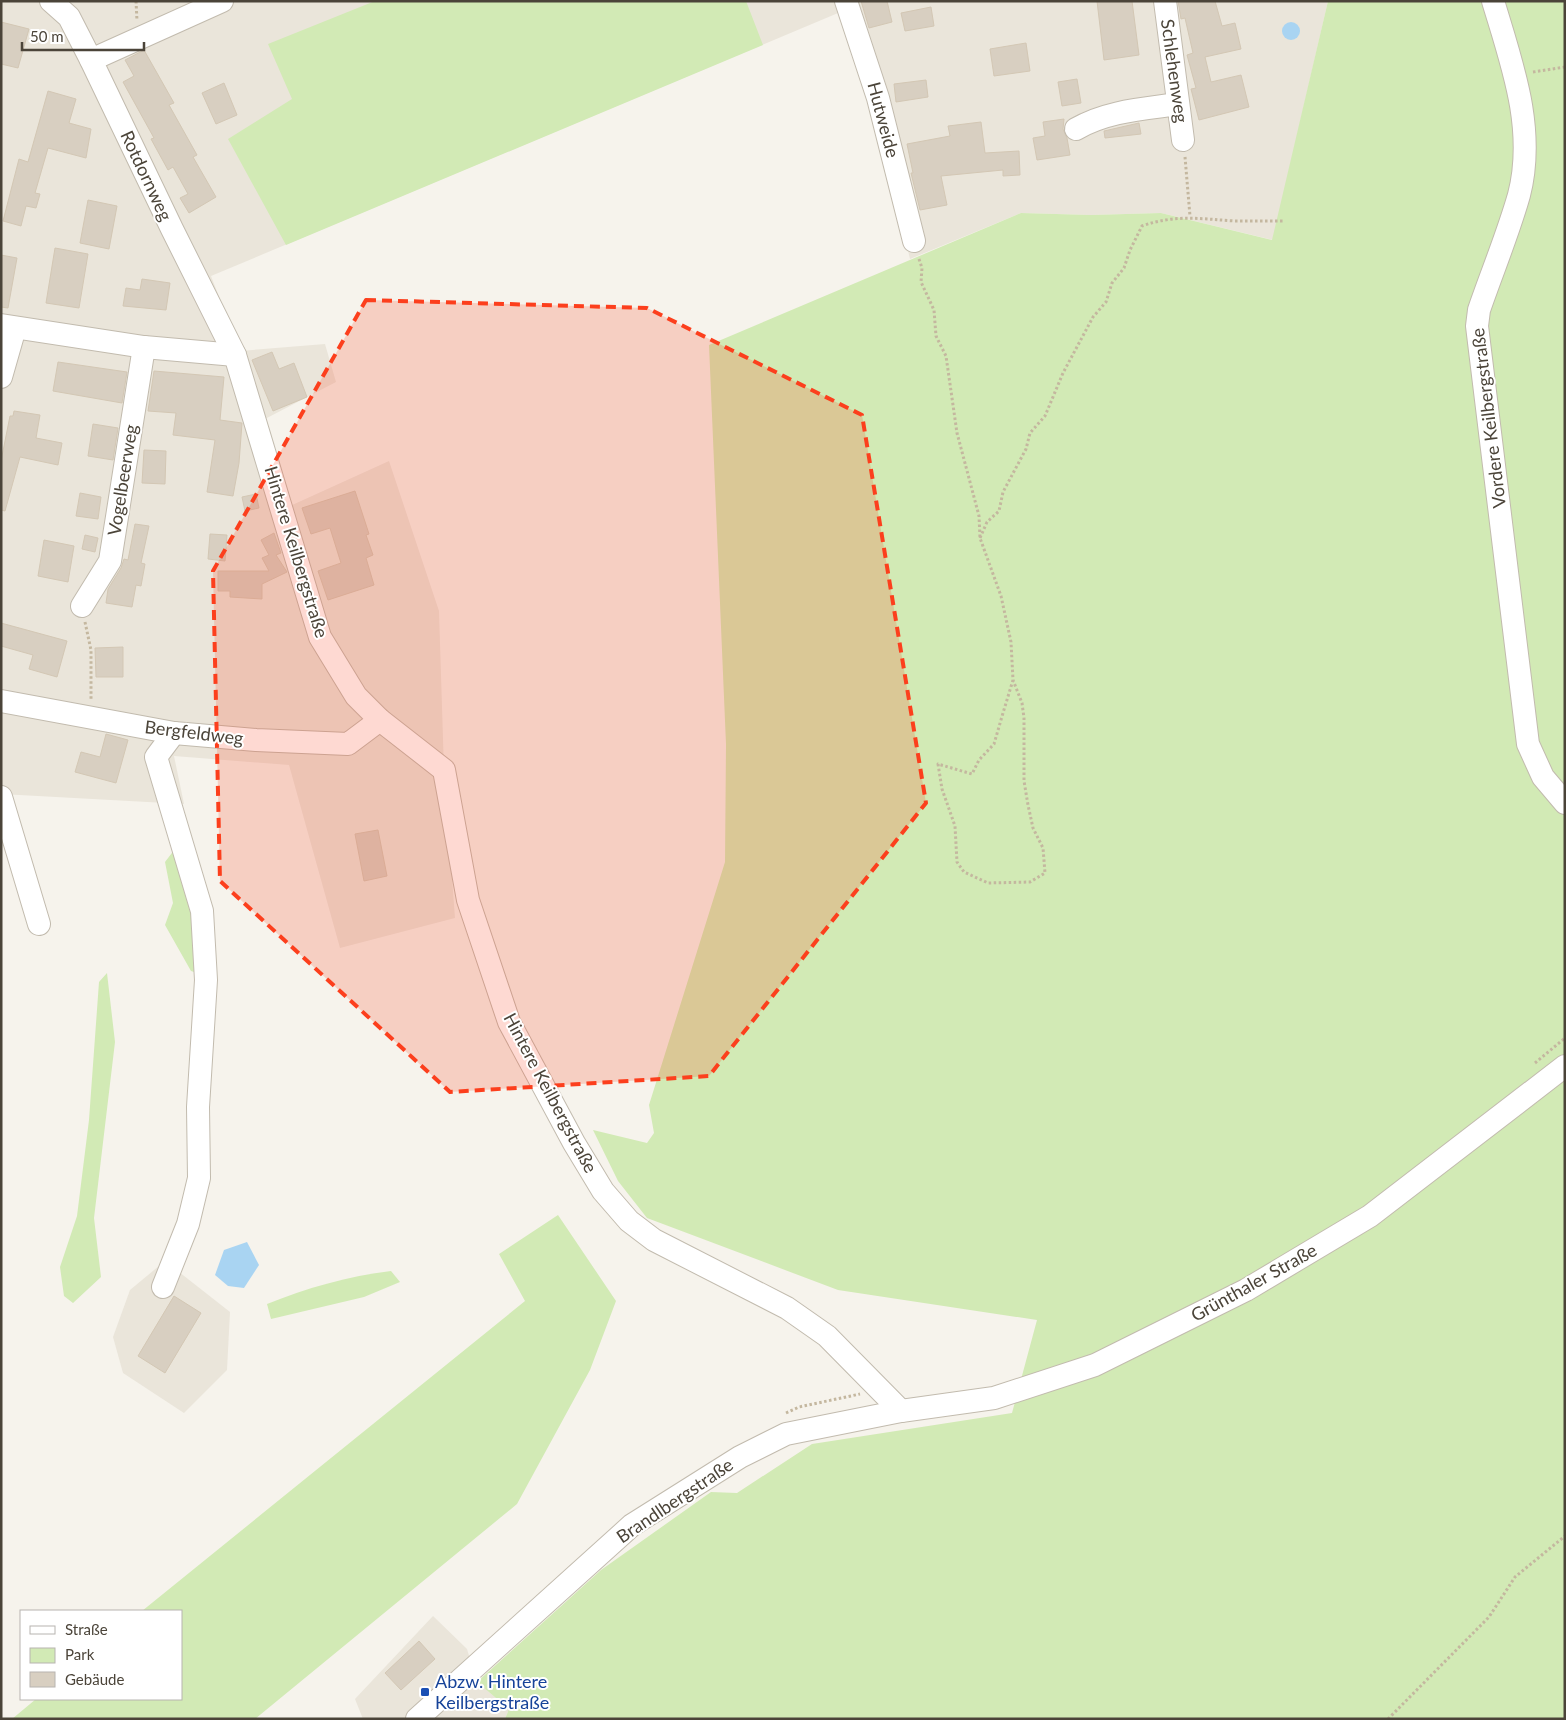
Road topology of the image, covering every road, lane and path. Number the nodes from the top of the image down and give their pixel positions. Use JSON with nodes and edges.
{"nodes":[{"id":1,"x":51,"y":1,"type":"edge"},
{"id":2,"x":136,"y":1,"type":"edge"},
{"id":3,"x":222,"y":1,"type":"edge"},
{"id":4,"x":846,"y":1,"type":"edge"},
{"id":5,"x":1165,"y":1,"type":"edge"},
{"id":6,"x":1493,"y":1,"type":"edge"},
{"id":7,"x":137,"y":21,"type":"dead end"},
{"id":8,"x":91,"y":60,"type":"junction"},
{"id":9,"x":1565,"y":66,"type":"edge"},
{"id":10,"x":1515,"y":75,"type":"junction"},
{"id":11,"x":1178,"y":104,"type":"junction"},
{"id":12,"x":1076,"y":129,"type":"dead end"},
{"id":13,"x":1183,"y":140,"type":"joint"},
{"id":14,"x":1190,"y":216,"type":"junction"},
{"id":15,"x":1283,"y":221,"type":"dead end"},
{"id":16,"x":914,"y":241,"type":"joint"},
{"id":17,"x":8,"y":326,"type":"edge"},
{"id":18,"x":144,"y":347,"type":"junction"},
{"id":19,"x":235,"y":355,"type":"junction"},
{"id":20,"x":1,"y":377,"type":"edge"},
{"id":21,"x":980,"y":538,"type":"junction"},
{"id":22,"x":82,"y":606,"type":"joint"},
{"id":23,"x":1013,"y":680,"type":"junction"},
{"id":24,"x":1,"y":701,"type":"edge"},
{"id":25,"x":91,"y":716,"type":"junction"},
{"id":26,"x":380,"y":720,"type":"junction"},
{"id":27,"x":174,"y":733,"type":"junction"},
{"id":28,"x":1,"y":797,"type":"edge"},
{"id":29,"x":1565,"y":803,"type":"edge"},
{"id":30,"x":39,"y":924,"type":"dead end"},
{"id":31,"x":1565,"y":1038,"type":"edge"},
{"id":32,"x":1534,"y":1064,"type":"dead end"},
{"id":33,"x":1565,"y":1066,"type":"edge"},
{"id":34,"x":163,"y":1287,"type":"dead end"},
{"id":35,"x":880,"y":1389,"type":"junction"},
{"id":36,"x":901,"y":1411,"type":"junction"},
{"id":37,"x":783,"y":1414,"type":"dead end"},
{"id":38,"x":1565,"y":1536,"type":"edge"},
{"id":39,"x":418,"y":1719,"type":"edge"},
{"id":40,"x":1388,"y":1719,"type":"edge"}],
"edges":[{"from":1,"to":8,"type":"street","name":"Rotdornweg"},
{"from":2,"to":7,"type":"path"},
{"from":3,"to":8,"type":"street"},
{"from":4,"to":16,"type":"street","name":"Hutweide"},
{"from":5,"to":11,"type":"street","name":"Schlehenweg"},
{"from":6,"to":10,"type":"street","name":"Vordere Keilbergstraße"},
{"from":8,"to":19,"type":"street","name":"Rotdornweg"},
{"from":9,"to":10,"type":"path"},
{"from":10,"to":29,"type":"street","name":"Vordere Keilbergstraße"},
{"from":11,"to":12,"type":"street"},
{"from":11,"to":13,"type":"street","name":"Schlehenweg"},
{"from":13,"to":14,"type":"path"},
{"from":14,"to":15,"type":"path"},
{"from":14,"to":21,"type":"path"},
{"from":16,"to":21,"type":"path"},
{"from":17,"to":18,"type":"street"},
{"from":17,"to":20,"type":"street"},
{"from":18,"to":19,"type":"street"},
{"from":18,"to":22,"type":"street","name":"Vogelbeerweg"},
{"from":19,"to":26,"type":"street","name":"Hintere Keilbergstraße"},
{"from":21,"to":23,"type":"path"},
{"from":22,"to":25,"type":"path"},
{"from":23,"to":23,"type":"path"},
{"from":24,"to":25,"type":"street","name":"Bergfeldweg"},
{"from":25,"to":27,"type":"street","name":"Bergfeldweg"},
{"from":26,"to":27,"type":"street","name":"Bergfeldweg"},
{"from":26,"to":35,"type":"street","name":"Hintere Keilbergstraße"},
{"from":27,"to":34,"type":"street"},
{"from":28,"to":30,"type":"street"},
{"from":31,"to":32,"type":"path"},
{"from":33,"to":36,"type":"street","name":"Grünthaler Straße"},
{"from":35,"to":36,"type":"street","name":"Hintere Keilbergstraße"},
{"from":35,"to":37,"type":"path"},
{"from":36,"to":39,"type":"street","name":"Brandlbergstraße"},
{"from":38,"to":40,"type":"path"}]}
